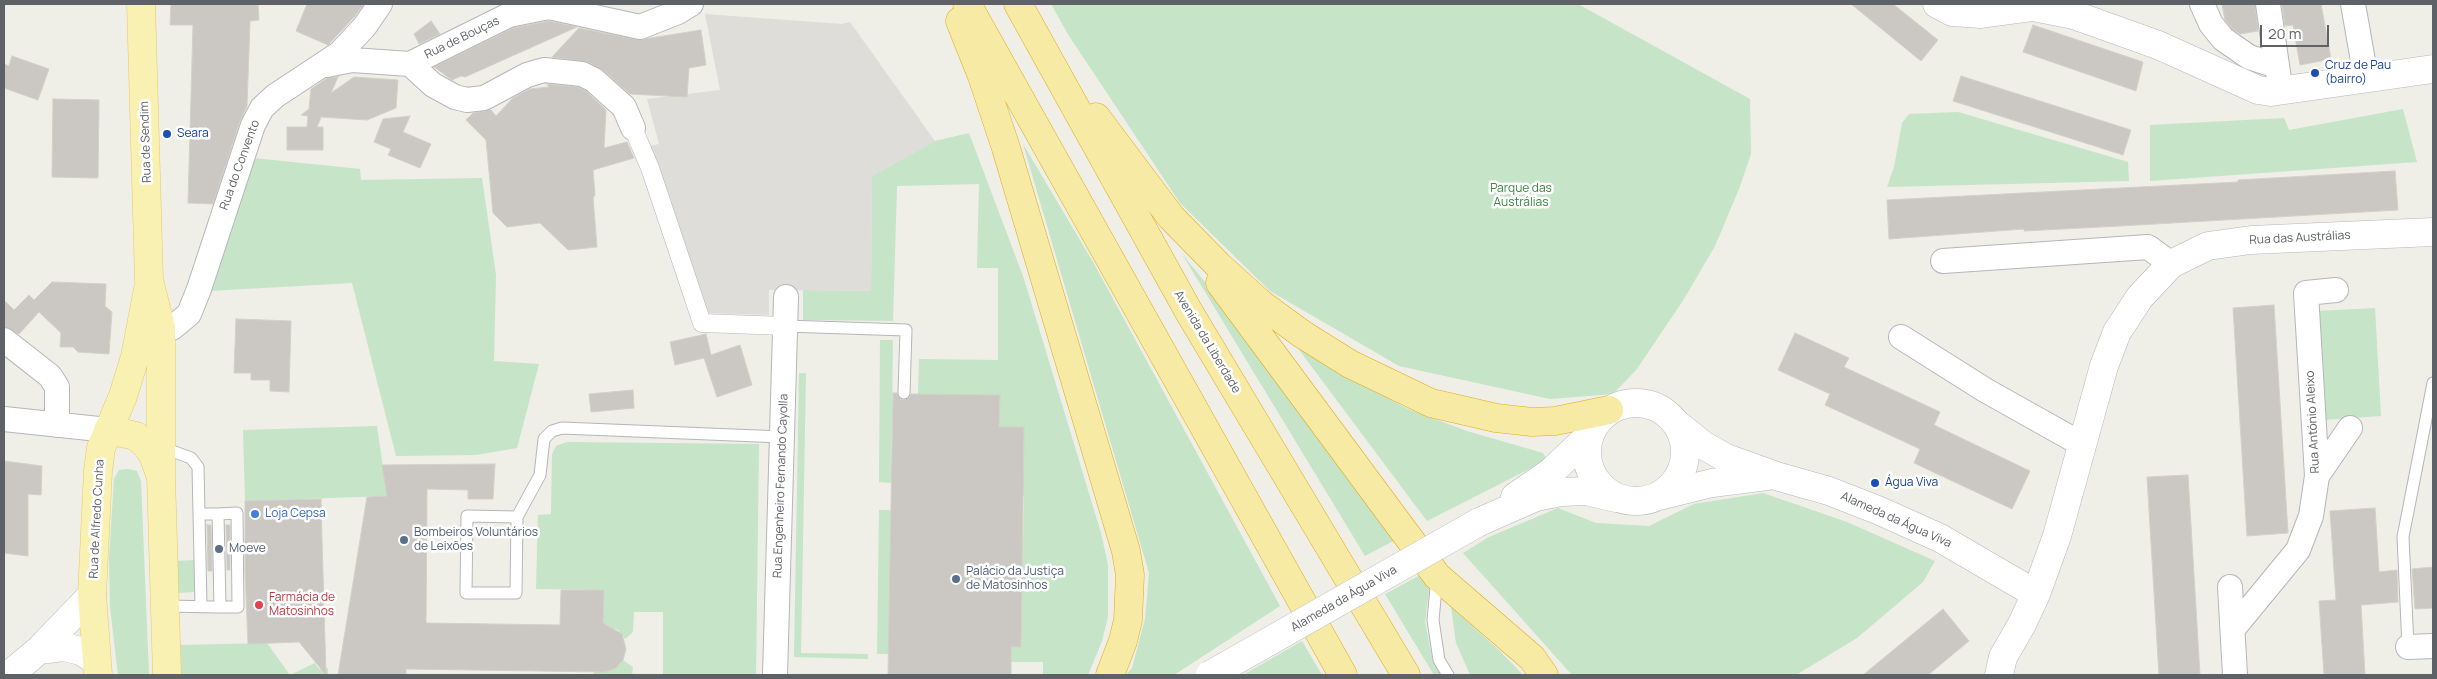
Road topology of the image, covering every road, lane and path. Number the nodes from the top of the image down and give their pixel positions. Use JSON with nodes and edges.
{"nodes":[{"id":1,"x":141,"y":4,"type":"edge"},
{"id":2,"x":380,"y":4,"type":"edge"},
{"id":3,"x":691,"y":4,"type":"edge"},
{"id":4,"x":951,"y":4,"type":"edge"},
{"id":5,"x":967,"y":4,"type":"edge"},
{"id":6,"x":1018,"y":4,"type":"edge"},
{"id":7,"x":1022,"y":4,"type":"edge"},
{"id":8,"x":1937,"y":4,"type":"edge"},
{"id":9,"x":2202,"y":4,"type":"edge"},
{"id":10,"x":2268,"y":4,"type":"edge"},
{"id":11,"x":2353,"y":4,"type":"edge"},
{"id":12,"x":410,"y":64,"type":"junction"},
{"id":13,"x":318,"y":69,"type":"junction"},
{"id":14,"x":2433,"y":69,"type":"edge"},
{"id":15,"x":2366,"y":78,"type":"junction"},
{"id":16,"x":2279,"y":79,"type":"junction"},
{"id":17,"x":633,"y":128,"type":"joint"},
{"id":18,"x":1171,"y":217,"type":"junction"},
{"id":19,"x":2433,"y":232,"type":"edge"},
{"id":20,"x":1943,"y":261,"type":"dead end"},
{"id":21,"x":2171,"y":264,"type":"junction"},
{"id":22,"x":150,"y":280,"type":"junction"},
{"id":23,"x":2336,"y":290,"type":"dead end"},
{"id":24,"x":786,"y":297,"type":"dead end"},
{"id":25,"x":785,"y":326,"type":"junction"},
{"id":26,"x":161,"y":328,"type":"junction"},
{"id":27,"x":1901,"y":338,"type":"dead end"},
{"id":28,"x":7,"y":348,"type":"edge"},
{"id":29,"x":2433,"y":383,"type":"edge"},
{"id":30,"x":904,"y":394,"type":"dead end"},
{"id":31,"x":1609,"y":410,"type":"junction"},
{"id":32,"x":4,"y":420,"type":"edge"},
{"id":33,"x":57,"y":425,"type":"junction"},
{"id":34,"x":1678,"y":425,"type":"junction"},
{"id":35,"x":2350,"y":428,"type":"dead end"},
{"id":36,"x":108,"y":430,"type":"junction"},
{"id":37,"x":1590,"y":436,"type":"junction"},
{"id":38,"x":782,"y":437,"type":"junction"},
{"id":39,"x":2083,"y":445,"type":"junction"},
{"id":40,"x":161,"y":447,"type":"junction"},
{"id":41,"x":1776,"y":476,"type":"junction"},
{"id":42,"x":2317,"y":476,"type":"junction"},
{"id":43,"x":161,"y":477,"type":"junction"},
{"id":44,"x":1658,"y":496,"type":"junction"},
{"id":45,"x":1620,"y":499,"type":"junction"},
{"id":46,"x":200,"y":514,"type":"junction"},
{"id":47,"x":218,"y":514,"type":"junction"},
{"id":48,"x":517,"y":517,"type":"junction"},
{"id":49,"x":1479,"y":522,"type":"junction"},
{"id":50,"x":1437,"y":576,"type":"junction"},
{"id":51,"x":2230,"y":587,"type":"dead end"},
{"id":52,"x":2036,"y":594,"type":"junction"},
{"id":53,"x":92,"y":595,"type":"junction"},
{"id":54,"x":165,"y":606,"type":"junction"},
{"id":55,"x":201,"y":607,"type":"junction"},
{"id":56,"x":220,"y":607,"type":"junction"},
{"id":57,"x":2233,"y":629,"type":"junction"},
{"id":58,"x":2433,"y":646,"type":"edge"},
{"id":59,"x":2408,"y":647,"type":"joint"},
{"id":60,"x":39,"y":650,"type":"junction"},
{"id":61,"x":2001,"y":666,"type":"edge"},
{"id":62,"x":96,"y":667,"type":"edge"},
{"id":63,"x":9,"y":675,"type":"edge"},
{"id":64,"x":167,"y":675,"type":"edge"},
{"id":65,"x":775,"y":675,"type":"edge"},
{"id":66,"x":1110,"y":675,"type":"edge"},
{"id":67,"x":1210,"y":675,"type":"edge"},
{"id":68,"x":1343,"y":675,"type":"edge"},
{"id":69,"x":1406,"y":675,"type":"edge"},
{"id":70,"x":1448,"y":675,"type":"edge"},
{"id":71,"x":1544,"y":675,"type":"edge"},
{"id":72,"x":1979,"y":675,"type":"edge"},
{"id":73,"x":2235,"y":675,"type":"edge"}],
"edges":[{"from":1,"to":22,"type":"main road","name":"Rua de Sendim"},
{"from":2,"to":13,"type":"street","name":"Rua do Convento"},
{"from":3,"to":12,"type":"street","name":"Rua de Bouças"},
{"from":4,"to":66,"type":"highway"},
{"from":5,"to":68,"type":"highway"},
{"from":6,"to":69,"type":"highway","name":"Avenida da Liberdade"},
{"from":7,"to":18,"type":"highway"},
{"from":8,"to":16,"type":"street"},
{"from":9,"to":16,"type":"street"},
{"from":10,"to":16,"type":"street"},
{"from":11,"to":15,"type":"street"},
{"from":12,"to":13,"type":"street","name":"Rua de Bouças"},
{"from":12,"to":17,"type":"street"},
{"from":13,"to":26,"type":"street","name":"Rua do Convento"},
{"from":14,"to":15,"type":"street"},
{"from":15,"to":16,"type":"street"},
{"from":17,"to":25,"type":"street"},
{"from":18,"to":31,"type":"highway"},
{"from":18,"to":50,"type":"highway"},
{"from":19,"to":21,"type":"street","name":"Rua das Austrálias"},
{"from":20,"to":21,"type":"street"},
{"from":21,"to":39,"type":"street","name":"Rua das Austrálias"},
{"from":22,"to":26,"type":"main road","name":"Rua de Sendim"},
{"from":22,"to":36,"type":"main road","name":"Rua de Sendim"},
{"from":23,"to":42,"type":"street","name":"Rua António Aleixo"},
{"from":24,"to":25,"type":"street","name":"Rua Engenheiro Fernando Cayolla"},
{"from":25,"to":30,"type":"lane"},
{"from":25,"to":38,"type":"street","name":"Rua Engenheiro Fernando Cayolla"},
{"from":26,"to":40,"type":"main road","name":"Rua de Sendim"},
{"from":27,"to":39,"type":"street"},
{"from":28,"to":33,"type":"street"},
{"from":29,"to":59,"type":"lane"},
{"from":31,"to":34,"type":"street"},
{"from":31,"to":37,"type":"street"},
{"from":32,"to":33,"type":"street"},
{"from":33,"to":36,"type":"street"},
{"from":34,"to":41,"type":"street","name":"Alameda da Água Viva"},
{"from":34,"to":44,"type":"street"},
{"from":35,"to":42,"type":"street"},
{"from":36,"to":43,"type":"main road"},
{"from":36,"to":53,"type":"main road","name":"Rua de Alfredo Cunha"},
{"from":37,"to":45,"type":"street"},
{"from":37,"to":49,"type":"street","name":"Alameda da Água Viva"},
{"from":38,"to":48,"type":"lane"},
{"from":38,"to":65,"type":"street","name":"Rua Engenheiro Fernando Cayolla"},
{"from":39,"to":52,"type":"street","name":"Rua das Austrálias"},
{"from":40,"to":43,"type":"main road","name":"Rua de Sendim"},
{"from":40,"to":46,"type":"lane"},
{"from":41,"to":44,"type":"street","name":"Alameda da Água Viva"},
{"from":41,"to":52,"type":"street","name":"Alameda da Água Viva"},
{"from":42,"to":57,"type":"street","name":"Rua António Aleixo"},
{"from":43,"to":54,"type":"main road"},
{"from":44,"to":45,"type":"street"},
{"from":45,"to":49,"type":"street","name":"Alameda da Água Viva"},
{"from":46,"to":47,"type":"lane"},
{"from":46,"to":55,"type":"lane"},
{"from":47,"to":56,"type":"lane"},
{"from":47,"to":56,"type":"lane"},
{"from":48,"to":48,"type":"lane"},
{"from":49,"to":67,"type":"street","name":"Alameda da Água Viva","bridge":true},
{"from":50,"to":70,"type":"lane"},
{"from":50,"to":71,"type":"highway"},
{"from":51,"to":57,"type":"street"},
{"from":52,"to":61,"type":"street","name":"Rua das Austrálias"},
{"from":53,"to":60,"type":"street"},
{"from":53,"to":62,"type":"main road","name":"Rua de Alfredo Cunha"},
{"from":54,"to":55,"type":"lane"},
{"from":54,"to":64,"type":"main road"},
{"from":55,"to":56,"type":"lane"},
{"from":57,"to":73,"type":"street"},
{"from":58,"to":59,"type":"street"},
{"from":60,"to":62,"type":"street"},
{"from":60,"to":63,"type":"street"},
{"from":61,"to":72,"type":"street"}]}
